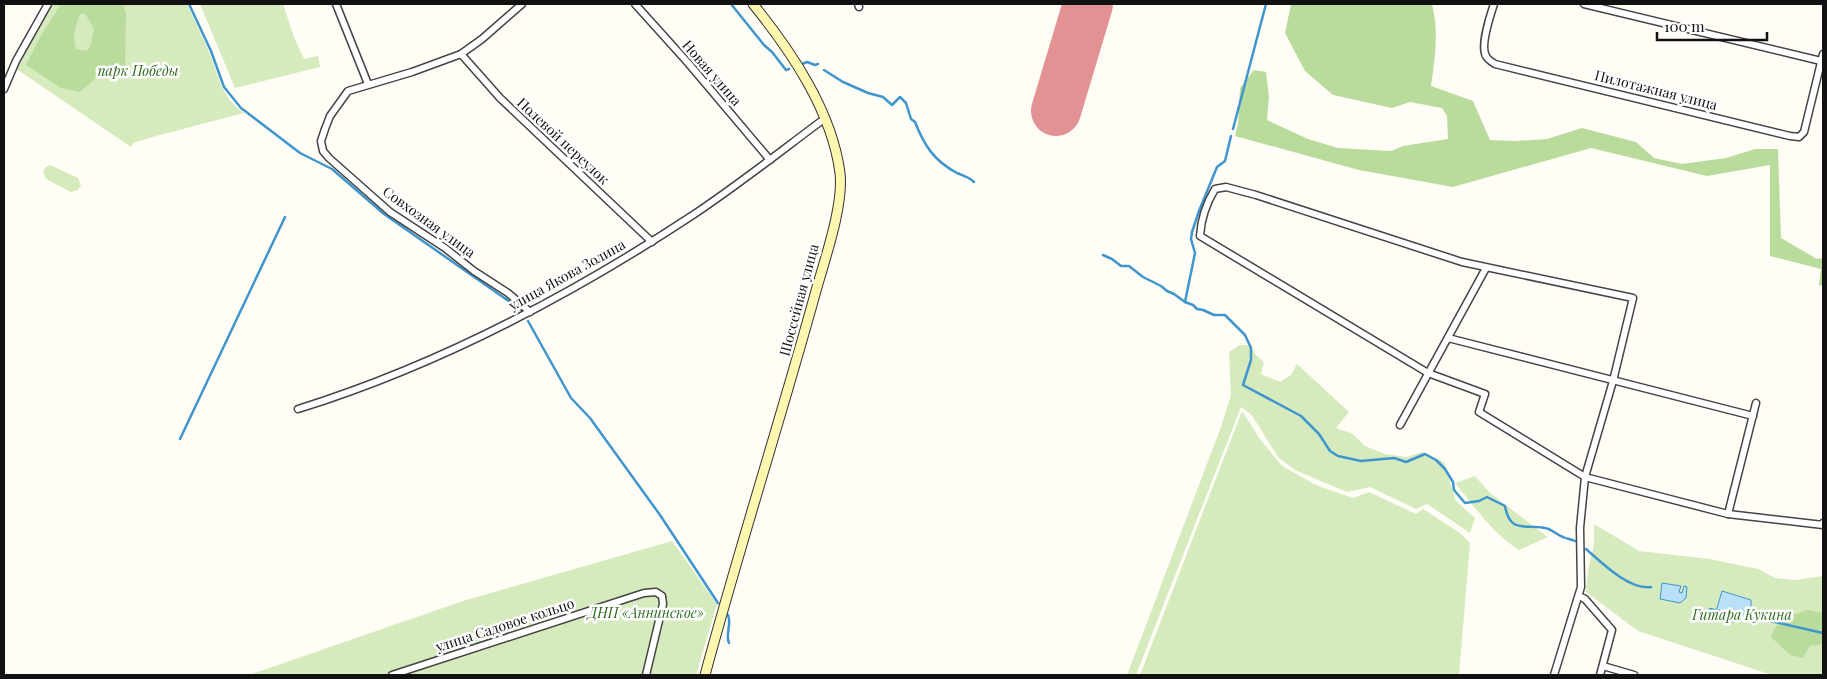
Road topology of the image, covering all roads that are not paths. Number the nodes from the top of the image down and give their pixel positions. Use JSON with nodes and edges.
{"nodes":[{"id":1,"x":48,"y":4,"type":"edge"},
{"id":2,"x":336,"y":4,"type":"edge"},
{"id":3,"x":522,"y":4,"type":"edge"},
{"id":4,"x":635,"y":4,"type":"edge"},
{"id":5,"x":753,"y":4,"type":"edge"},
{"id":6,"x":1494,"y":4,"type":"edge"},
{"id":7,"x":1584,"y":4,"type":"edge"},
{"id":8,"x":461,"y":54,"type":"junction"},
{"id":9,"x":1823,"y":54,"type":"edge"},
{"id":10,"x":1821,"y":62,"type":"junction"},
{"id":11,"x":368,"y":84,"type":"junction"},
{"id":12,"x":4,"y":89,"type":"edge"},
{"id":13,"x":824,"y":119,"type":"junction"},
{"id":14,"x":770,"y":160,"type":"junction"},
{"id":15,"x":652,"y":242,"type":"junction"},
{"id":16,"x":1486,"y":268,"type":"junction"},
{"id":17,"x":530,"y":312,"type":"junction"},
{"id":18,"x":1448,"y":338,"type":"junction"},
{"id":19,"x":1428,"y":372,"type":"junction"},
{"id":20,"x":1613,"y":381,"type":"junction"},
{"id":21,"x":1756,"y":403,"type":"dead end"},
{"id":22,"x":298,"y":409,"type":"dead end"},
{"id":23,"x":1753,"y":416,"type":"junction"},
{"id":24,"x":1400,"y":424,"type":"dead end"},
{"id":25,"x":1585,"y":477,"type":"junction"},
{"id":26,"x":1728,"y":514,"type":"junction"},
{"id":27,"x":1823,"y":523,"type":"edge"},
{"id":28,"x":1579,"y":596,"type":"junction"},
{"id":29,"x":1603,"y":666,"type":"junction"},
{"id":30,"x":392,"y":675,"type":"edge"},
{"id":31,"x":645,"y":675,"type":"edge"},
{"id":32,"x":705,"y":675,"type":"edge"},
{"id":33,"x":1554,"y":675,"type":"edge"},
{"id":34,"x":1600,"y":675,"type":"edge"},
{"id":35,"x":1634,"y":675,"type":"edge"}],
"edges":[{"from":1,"to":12,"type":"street"},
{"from":2,"to":11,"type":"street"},
{"from":3,"to":8,"type":"street"},
{"from":4,"to":14,"type":"street","name":"Новая улица"},
{"from":5,"to":13,"type":"main road","name":"Шоссейная улица"},
{"from":6,"to":10,"type":"street","name":"Пилотажная улица"},
{"from":7,"to":10,"type":"street"},
{"from":8,"to":11,"type":"street"},
{"from":8,"to":15,"type":"street","name":"Полевой переулок"},
{"from":9,"to":10,"type":"street","name":"Пилотажная улица"},
{"from":11,"to":17,"type":"street","name":"Совхозная улица"},
{"from":13,"to":14,"type":"street","name":"улица Якова Золина"},
{"from":13,"to":32,"type":"main road","name":"Шоссейная улица"},
{"from":14,"to":15,"type":"street","name":"улица Якова Золина"},
{"from":15,"to":17,"type":"street","name":"улица Якова Золина"},
{"from":16,"to":18,"type":"street"},
{"from":16,"to":19,"type":"street"},
{"from":16,"to":20,"type":"street"},
{"from":17,"to":22,"type":"street","name":"улица Якова Золина"},
{"from":18,"to":19,"type":"street"},
{"from":18,"to":20,"type":"street"},
{"from":19,"to":24,"type":"street"},
{"from":19,"to":25,"type":"street"},
{"from":20,"to":23,"type":"street"},
{"from":20,"to":25,"type":"street"},
{"from":21,"to":23,"type":"street"},
{"from":23,"to":26,"type":"street"},
{"from":25,"to":26,"type":"street"},
{"from":25,"to":28,"type":"street"},
{"from":26,"to":27,"type":"street"},
{"from":28,"to":29,"type":"street"},
{"from":28,"to":33,"type":"street"},
{"from":29,"to":34,"type":"street"},
{"from":29,"to":35,"type":"street"},
{"from":30,"to":31,"type":"street","name":"улица Садовое кольцо"}]}
